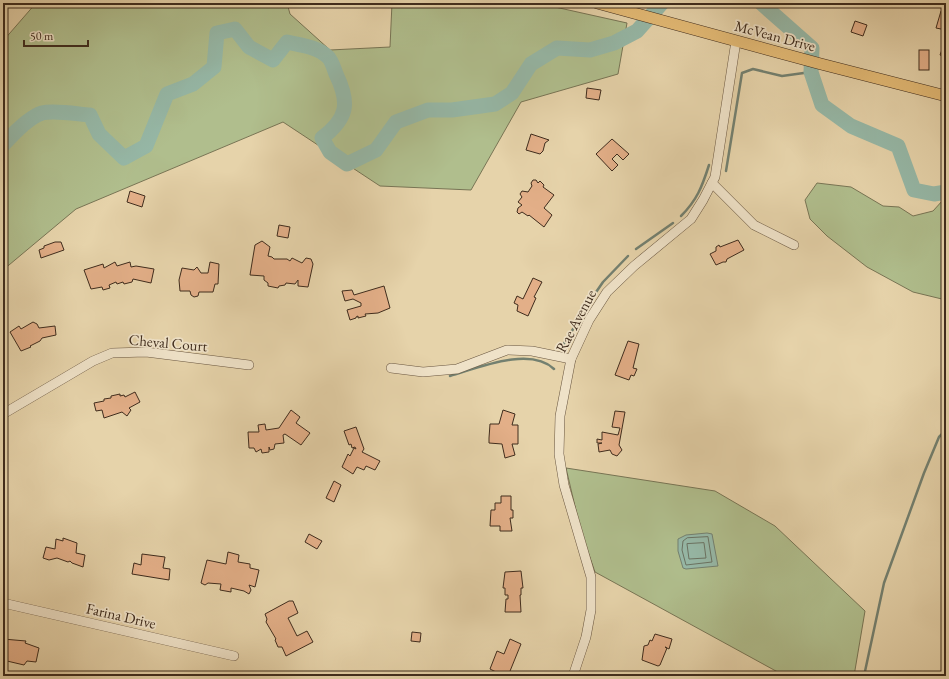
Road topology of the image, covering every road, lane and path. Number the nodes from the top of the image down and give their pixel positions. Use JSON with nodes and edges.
{"nodes":[{"id":1,"x":597,"y":3,"type":"edge"},
{"id":2,"x":736,"y":42,"type":"junction"},
{"id":3,"x":946,"y":96,"type":"edge"},
{"id":4,"x":712,"y":183,"type":"junction"},
{"id":5,"x":794,"y":245,"type":"dead end"},
{"id":6,"x":571,"y":359,"type":"junction"},
{"id":7,"x":249,"y":365,"type":"dead end"},
{"id":8,"x":391,"y":368,"type":"dead end"},
{"id":9,"x":3,"y":414,"type":"edge"},
{"id":10,"x":3,"y":603,"type":"edge"},
{"id":11,"x":234,"y":656,"type":"dead end"},
{"id":12,"x":573,"y":676,"type":"edge"}],
"edges":[{"from":1,"to":2,"type":"main road","name":"McVean Drive"},
{"from":2,"to":3,"type":"main road","name":"McVean Drive"},
{"from":2,"to":4,"type":"street","name":"Rae Avenue"},
{"from":4,"to":5,"type":"street"},
{"from":4,"to":6,"type":"street","name":"Rae Avenue"},
{"from":6,"to":8,"type":"street"},
{"from":6,"to":12,"type":"street","name":"Rae Avenue"},
{"from":7,"to":9,"type":"street","name":"Cheval Court"},
{"from":10,"to":11,"type":"street","name":"Farina Drive"}]}
